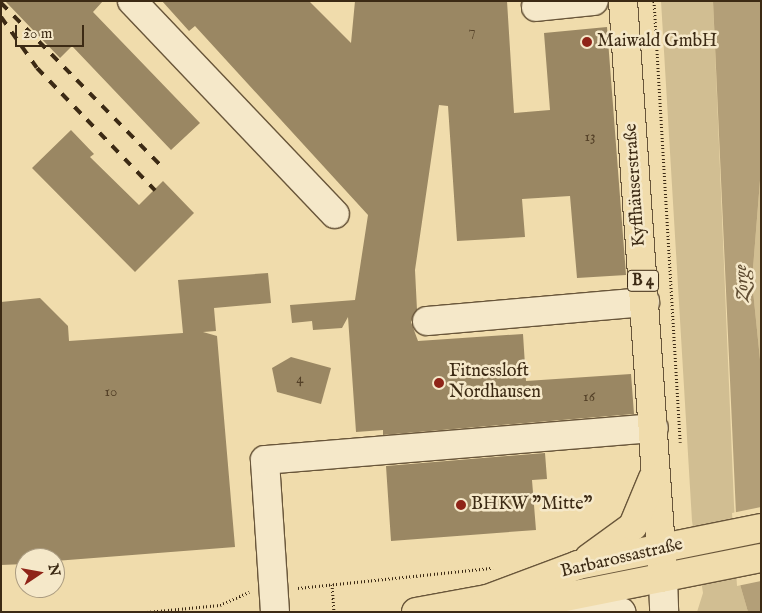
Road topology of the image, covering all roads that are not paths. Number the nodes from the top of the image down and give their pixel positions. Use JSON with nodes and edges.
{"nodes":[{"id":1,"x":132,"y":1,"type":"edge"},
{"id":2,"x":594,"y":1,"type":"edge"},
{"id":3,"x":623,"y":1,"type":"edge"},
{"id":4,"x":536,"y":7,"type":"dead end"},
{"id":5,"x":335,"y":214,"type":"dead end"},
{"id":6,"x":645,"y":302,"type":"junction"},
{"id":7,"x":427,"y":321,"type":"dead end"},
{"id":8,"x":663,"y":440,"type":"junction"},
{"id":9,"x":761,"y":528,"type":"edge"},
{"id":10,"x":663,"y":548,"type":"junction"},
{"id":11,"x":761,"y":558,"type":"edge"},
{"id":12,"x":578,"y":565,"type":"junction"},
{"id":13,"x":663,"y":578,"type":"junction"},
{"id":14,"x":487,"y":599,"type":"junction"},
{"id":15,"x":274,"y":601,"type":"edge"},
{"id":16,"x":540,"y":602,"type":"junction"},
{"id":17,"x":416,"y":612,"type":"edge"},
{"id":18,"x":621,"y":612,"type":"edge"},
{"id":19,"x":664,"y":612,"type":"edge"}],
"edges":[{"from":1,"to":5,"type":"street"},
{"from":2,"to":4,"type":"street"},
{"from":3,"to":6,"type":"main road","name":"Kyffhäuserstraße","number":"B 4"},
{"from":6,"to":7,"type":"street"},
{"from":6,"to":8,"type":"main road","name":"Kyffhäuserstraße","number":"B 4"},
{"from":8,"to":10,"type":"main road","name":"Kyffhäuserstraße"},
{"from":8,"to":12,"type":"main road","number":"B 4"},
{"from":8,"to":15,"type":"street"},
{"from":9,"to":10,"type":"main road","name":"Barbarossastraße","number":"B 4"},
{"from":10,"to":12,"type":"main road","name":"Barbarossastraße","number":"B 4"},
{"from":10,"to":13,"type":"main road","name":"Kyffhäuserstraße"},
{"from":11,"to":13,"type":"main road","name":"Barbarossastraße","number":"B 4"},
{"from":12,"to":14,"type":"main road","name":"Barbarossastraße","number":"B 4"},
{"from":13,"to":16,"type":"main road","name":"Barbarossastraße","number":"B 4"},
{"from":13,"to":19,"type":"street"},
{"from":14,"to":16,"type":"main road","name":"Barbarossastraße","number":"B 4"},
{"from":14,"to":17,"type":"main road","name":"Barbarossastraße","number":"B 4"},
{"from":16,"to":18,"type":"street","name":"Barbarossastraße"}]}
